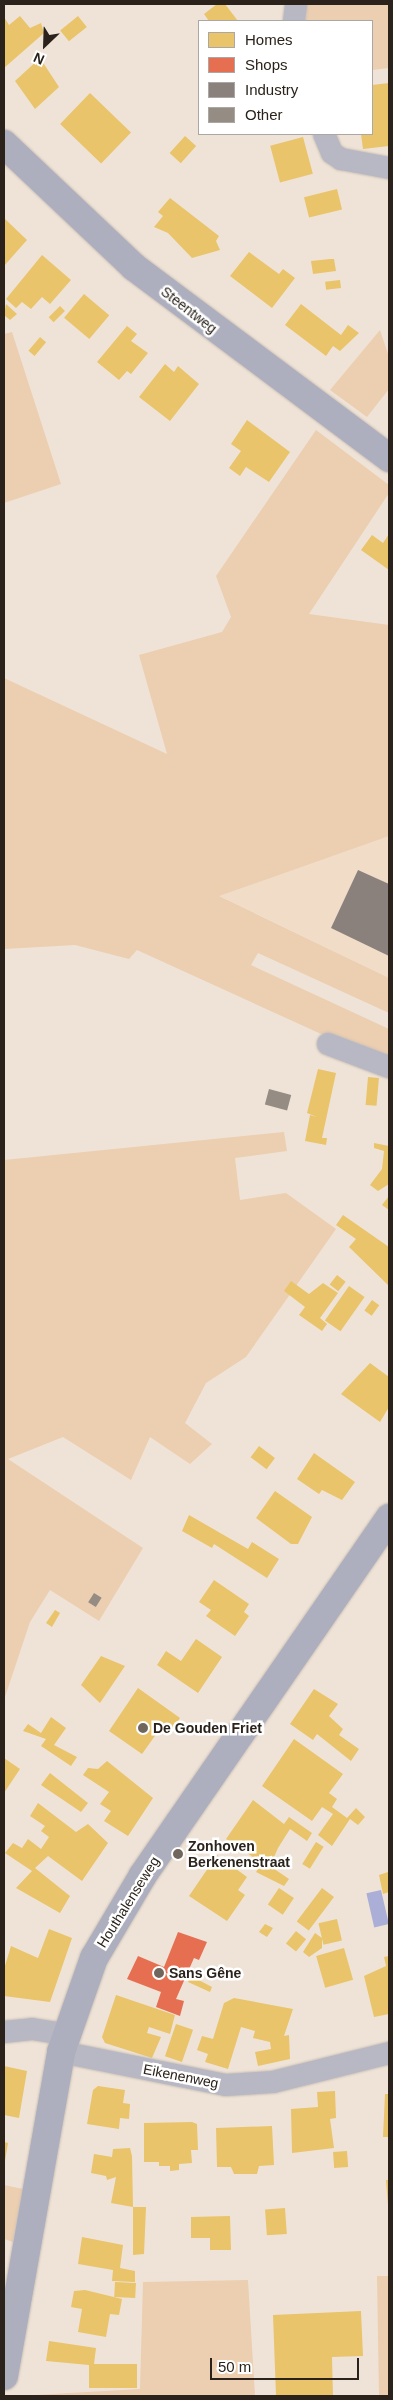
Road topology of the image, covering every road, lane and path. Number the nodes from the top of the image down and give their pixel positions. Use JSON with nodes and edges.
{"nodes":[{"id":1,"x":296,"y":4,"type":"edge"},
{"id":2,"x":294,"y":20,"type":"edge"},
{"id":3,"x":324,"y":135,"type":"edge"},
{"id":4,"x":4,"y":144,"type":"edge"},
{"id":5,"x":389,"y":168,"type":"edge"},
{"id":6,"x":389,"y":458,"type":"edge"},
{"id":7,"x":328,"y":1044,"type":"dead end"},
{"id":8,"x":389,"y":1067,"type":"edge"},
{"id":9,"x":389,"y":1518,"type":"edge"},
{"id":10,"x":4,"y":2032,"type":"edge"},
{"id":11,"x":63,"y":2043,"type":"junction"},
{"id":12,"x":389,"y":2053,"type":"edge"},
{"id":13,"x":4,"y":2376,"type":"edge"}],
"edges":[{"from":1,"to":2,"type":"street"},
{"from":3,"to":5,"type":"street"},
{"from":4,"to":6,"type":"street","name":"Steentweg"},
{"from":7,"to":8,"type":"street"},
{"from":9,"to":11,"type":"street","name":"Houthalenseweg"},
{"from":10,"to":11,"type":"street","name":"Eikenenweg"},
{"from":11,"to":12,"type":"street","name":"Eikenenweg"},
{"from":11,"to":13,"type":"street","name":"Houthalenseweg"}]}
